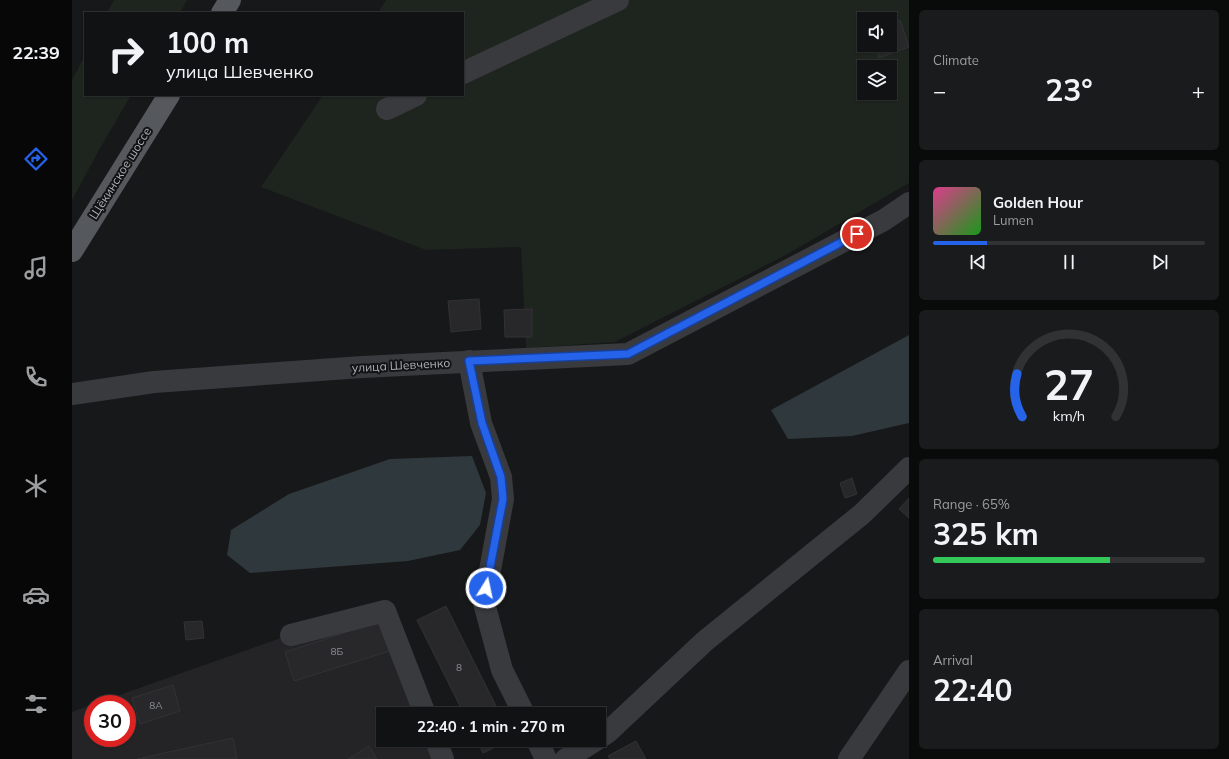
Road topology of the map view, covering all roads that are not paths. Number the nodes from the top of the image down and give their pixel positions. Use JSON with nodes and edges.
{"nodes":[{"id":1,"x":230,"y":0,"type":"edge"},
{"id":2,"x":618,"y":0,"type":"edge"},
{"id":3,"x":223,"y":12,"type":"edge"},
{"id":4,"x":464,"y":73,"type":"edge"},
{"id":5,"x":168,"y":96,"type":"edge"},
{"id":6,"x":414,"y":96,"type":"edge"},
{"id":7,"x":387,"y":109,"type":"dead end"},
{"id":8,"x":909,"y":203,"type":"edge"},
{"id":9,"x":72,"y":251,"type":"edge"},
{"id":10,"x":469,"y":361,"type":"junction"},
{"id":11,"x":72,"y":394,"type":"edge"},
{"id":12,"x":909,"y":468,"type":"edge"},
{"id":13,"x":291,"y":635,"type":"dead end"},
{"id":14,"x":909,"y":671,"type":"edge"},
{"id":15,"x":422,"y":707,"type":"edge"},
{"id":16,"x":520,"y":707,"type":"edge"},
{"id":17,"x":606,"y":733,"type":"edge"},
{"id":18,"x":439,"y":747,"type":"edge"},
{"id":19,"x":540,"y":747,"type":"edge"},
{"id":20,"x":585,"y":747,"type":"edge"},
{"id":21,"x":443,"y":759,"type":"edge"},
{"id":22,"x":546,"y":759,"type":"edge"},
{"id":23,"x":566,"y":759,"type":"edge"},
{"id":24,"x":849,"y":759,"type":"edge"}],
"edges":[{"from":1,"to":3,"type":"main road"},
{"from":2,"to":4,"type":"street"},
{"from":5,"to":9,"type":"main road","name":"Щёкинское шоссе"},
{"from":6,"to":7,"type":"street"},
{"from":8,"to":10,"type":"street","name":"улица Шевченко"},
{"from":10,"to":11,"type":"street","name":"улица Шевченко"},
{"from":10,"to":16,"type":"street"},
{"from":12,"to":17,"type":"street"},
{"from":13,"to":15,"type":"street"},
{"from":14,"to":24,"type":"street"},
{"from":18,"to":21,"type":"street"},
{"from":19,"to":22,"type":"street"},
{"from":20,"to":23,"type":"street"}]}
